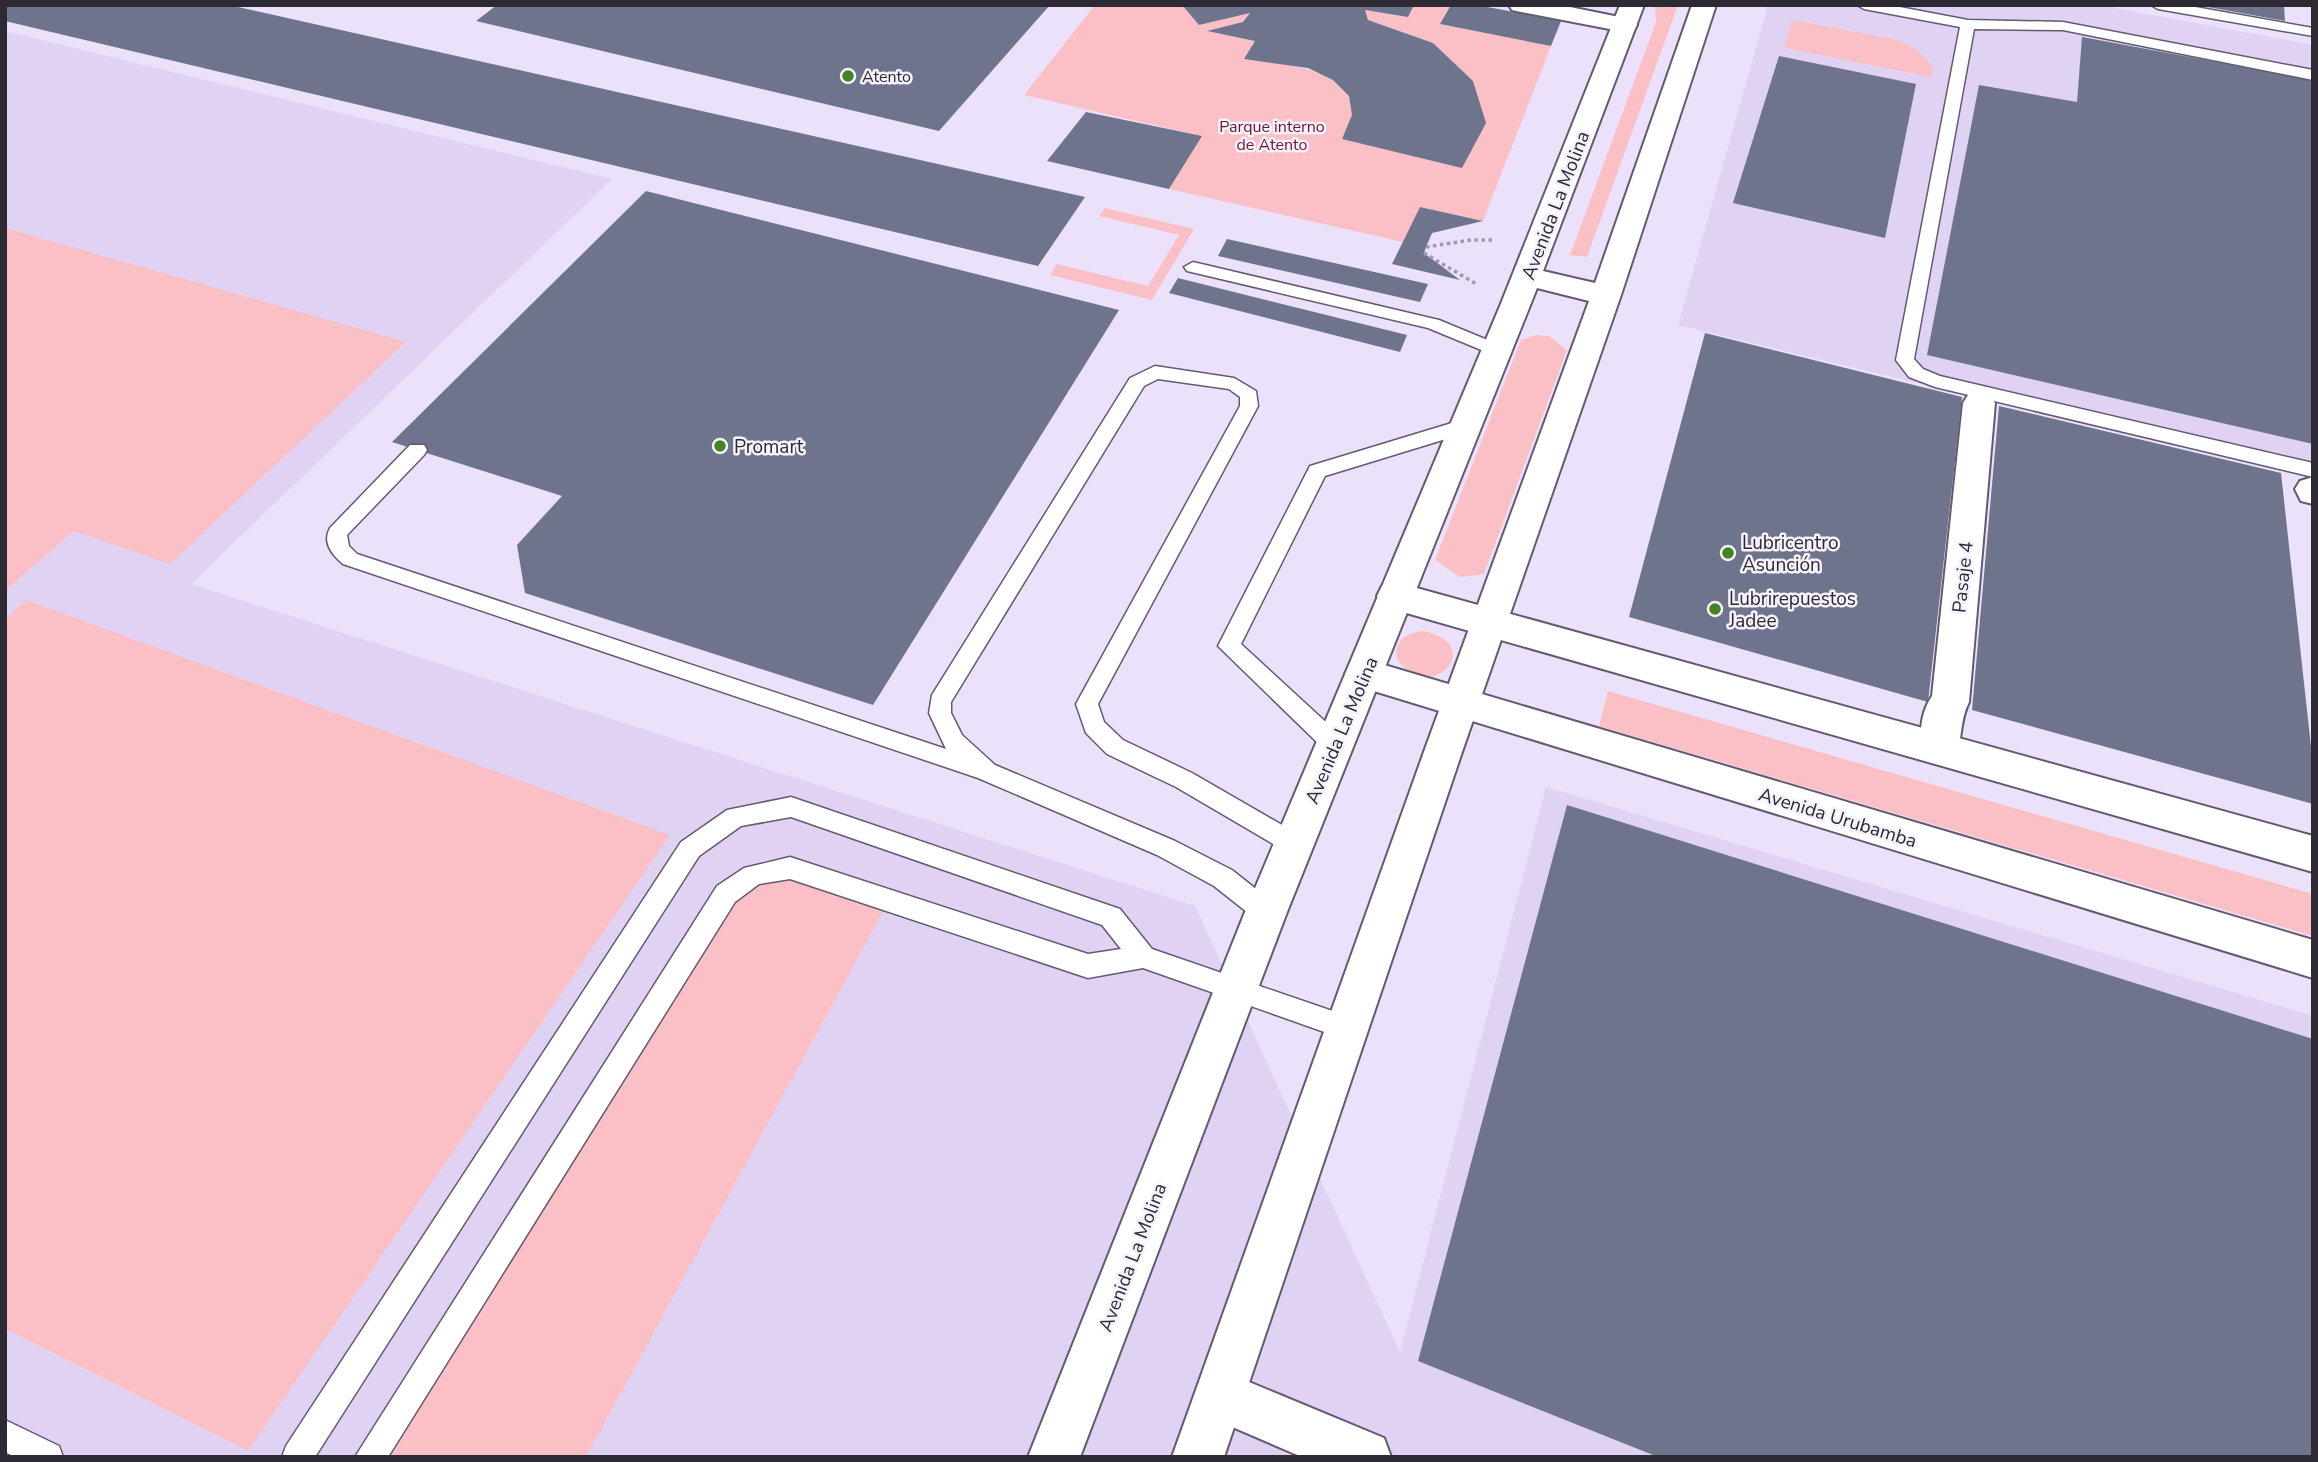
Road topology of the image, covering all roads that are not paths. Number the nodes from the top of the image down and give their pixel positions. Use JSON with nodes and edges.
{"nodes":[{"id":1,"x":1521,"y":5,"type":"edge"},
{"id":2,"x":1704,"y":5,"type":"edge"},
{"id":3,"x":1864,"y":5,"type":"edge"},
{"id":4,"x":2158,"y":5,"type":"edge"},
{"id":5,"x":1629,"y":15,"type":"edge"},
{"id":6,"x":1968,"y":24,"type":"junction"},
{"id":7,"x":2313,"y":32,"type":"edge"},
{"id":8,"x":2313,"y":75,"type":"edge"},
{"id":9,"x":1193,"y":267,"type":"dead end"},
{"id":10,"x":1521,"y":291,"type":"junction"},
{"id":11,"x":1606,"y":295,"type":"junction"},
{"id":12,"x":1496,"y":350,"type":"junction"},
{"id":13,"x":1979,"y":403,"type":"dead end"},
{"id":14,"x":1465,"y":426,"type":"junction"},
{"id":15,"x":417,"y":450,"type":"dead end"},
{"id":16,"x":2313,"y":470,"type":"edge"},
{"id":17,"x":1395,"y":596,"type":"junction"},
{"id":18,"x":1489,"y":623,"type":"junction"},
{"id":19,"x":1364,"y":674,"type":"junction"},
{"id":20,"x":1461,"y":704,"type":"junction"},
{"id":21,"x":1334,"y":744,"type":"junction"},
{"id":22,"x":1940,"y":749,"type":"junction"},
{"id":23,"x":987,"y":772,"type":"junction"},
{"id":24,"x":1294,"y":844,"type":"junction"},
{"id":25,"x":2313,"y":854,"type":"edge"},
{"id":26,"x":1266,"y":912,"type":"junction"},
{"id":27,"x":1143,"y":957,"type":"junction"},
{"id":28,"x":2313,"y":959,"type":"edge"},
{"id":29,"x":1236,"y":989,"type":"junction"},
{"id":30,"x":1347,"y":1028,"type":"junction"},
{"id":31,"x":1220,"y":1396,"type":"junction"},
{"id":32,"x":5,"y":1435,"type":"edge"},
{"id":33,"x":48,"y":1457,"type":"edge"},
{"id":34,"x":297,"y":1457,"type":"edge"},
{"id":35,"x":370,"y":1457,"type":"edge"},
{"id":36,"x":1054,"y":1457,"type":"edge"},
{"id":37,"x":1198,"y":1457,"type":"edge"},
{"id":38,"x":1365,"y":1457,"type":"edge"}],
"edges":[{"from":1,"to":5,"type":"main road"},
{"from":2,"to":11,"type":"main road"},
{"from":3,"to":6,"type":"lane"},
{"from":4,"to":7,"type":"lane"},
{"from":5,"to":10,"type":"main road","name":"Avenida La Molina"},
{"from":6,"to":8,"type":"lane"},
{"from":6,"to":16,"type":"lane"},
{"from":9,"to":12,"type":"lane"},
{"from":10,"to":11,"type":"main road"},
{"from":10,"to":12,"type":"main road","name":"Avenida La Molina"},
{"from":11,"to":18,"type":"main road"},
{"from":12,"to":14,"type":"main road","name":"Avenida La Molina"},
{"from":13,"to":22,"type":"main road","name":"Pasaje 4"},
{"from":14,"to":17,"type":"main road","name":"Avenida La Molina"},
{"from":14,"to":21,"type":"lane"},
{"from":15,"to":23,"type":"lane"},
{"from":17,"to":18,"type":"main road"},
{"from":17,"to":19,"type":"main road","name":"Avenida La Molina"},
{"from":18,"to":20,"type":"main road"},
{"from":18,"to":22,"type":"main road"},
{"from":19,"to":20,"type":"main road","name":"Avenida Urubamba"},
{"from":19,"to":21,"type":"main road","name":"Avenida La Molina"},
{"from":20,"to":28,"type":"main road","name":"Avenida Urubamba"},
{"from":20,"to":30,"type":"main road"},
{"from":21,"to":24,"type":"main road","name":"Avenida La Molina"},
{"from":22,"to":25,"type":"main road"},
{"from":23,"to":24,"type":"lane"},
{"from":23,"to":26,"type":"lane"},
{"from":24,"to":26,"type":"main road","name":"Avenida La Molina"},
{"from":26,"to":29,"type":"main road","name":"Avenida La Molina"},
{"from":27,"to":29,"type":"lane"},
{"from":27,"to":34,"type":"lane"},
{"from":27,"to":35,"type":"lane"},
{"from":29,"to":30,"type":"lane"},
{"from":29,"to":36,"type":"main road","name":"Avenida La Molina"},
{"from":30,"to":31,"type":"main road"},
{"from":31,"to":37,"type":"main road"},
{"from":31,"to":38,"type":"main road"},
{"from":32,"to":33,"type":"lane"}]}
